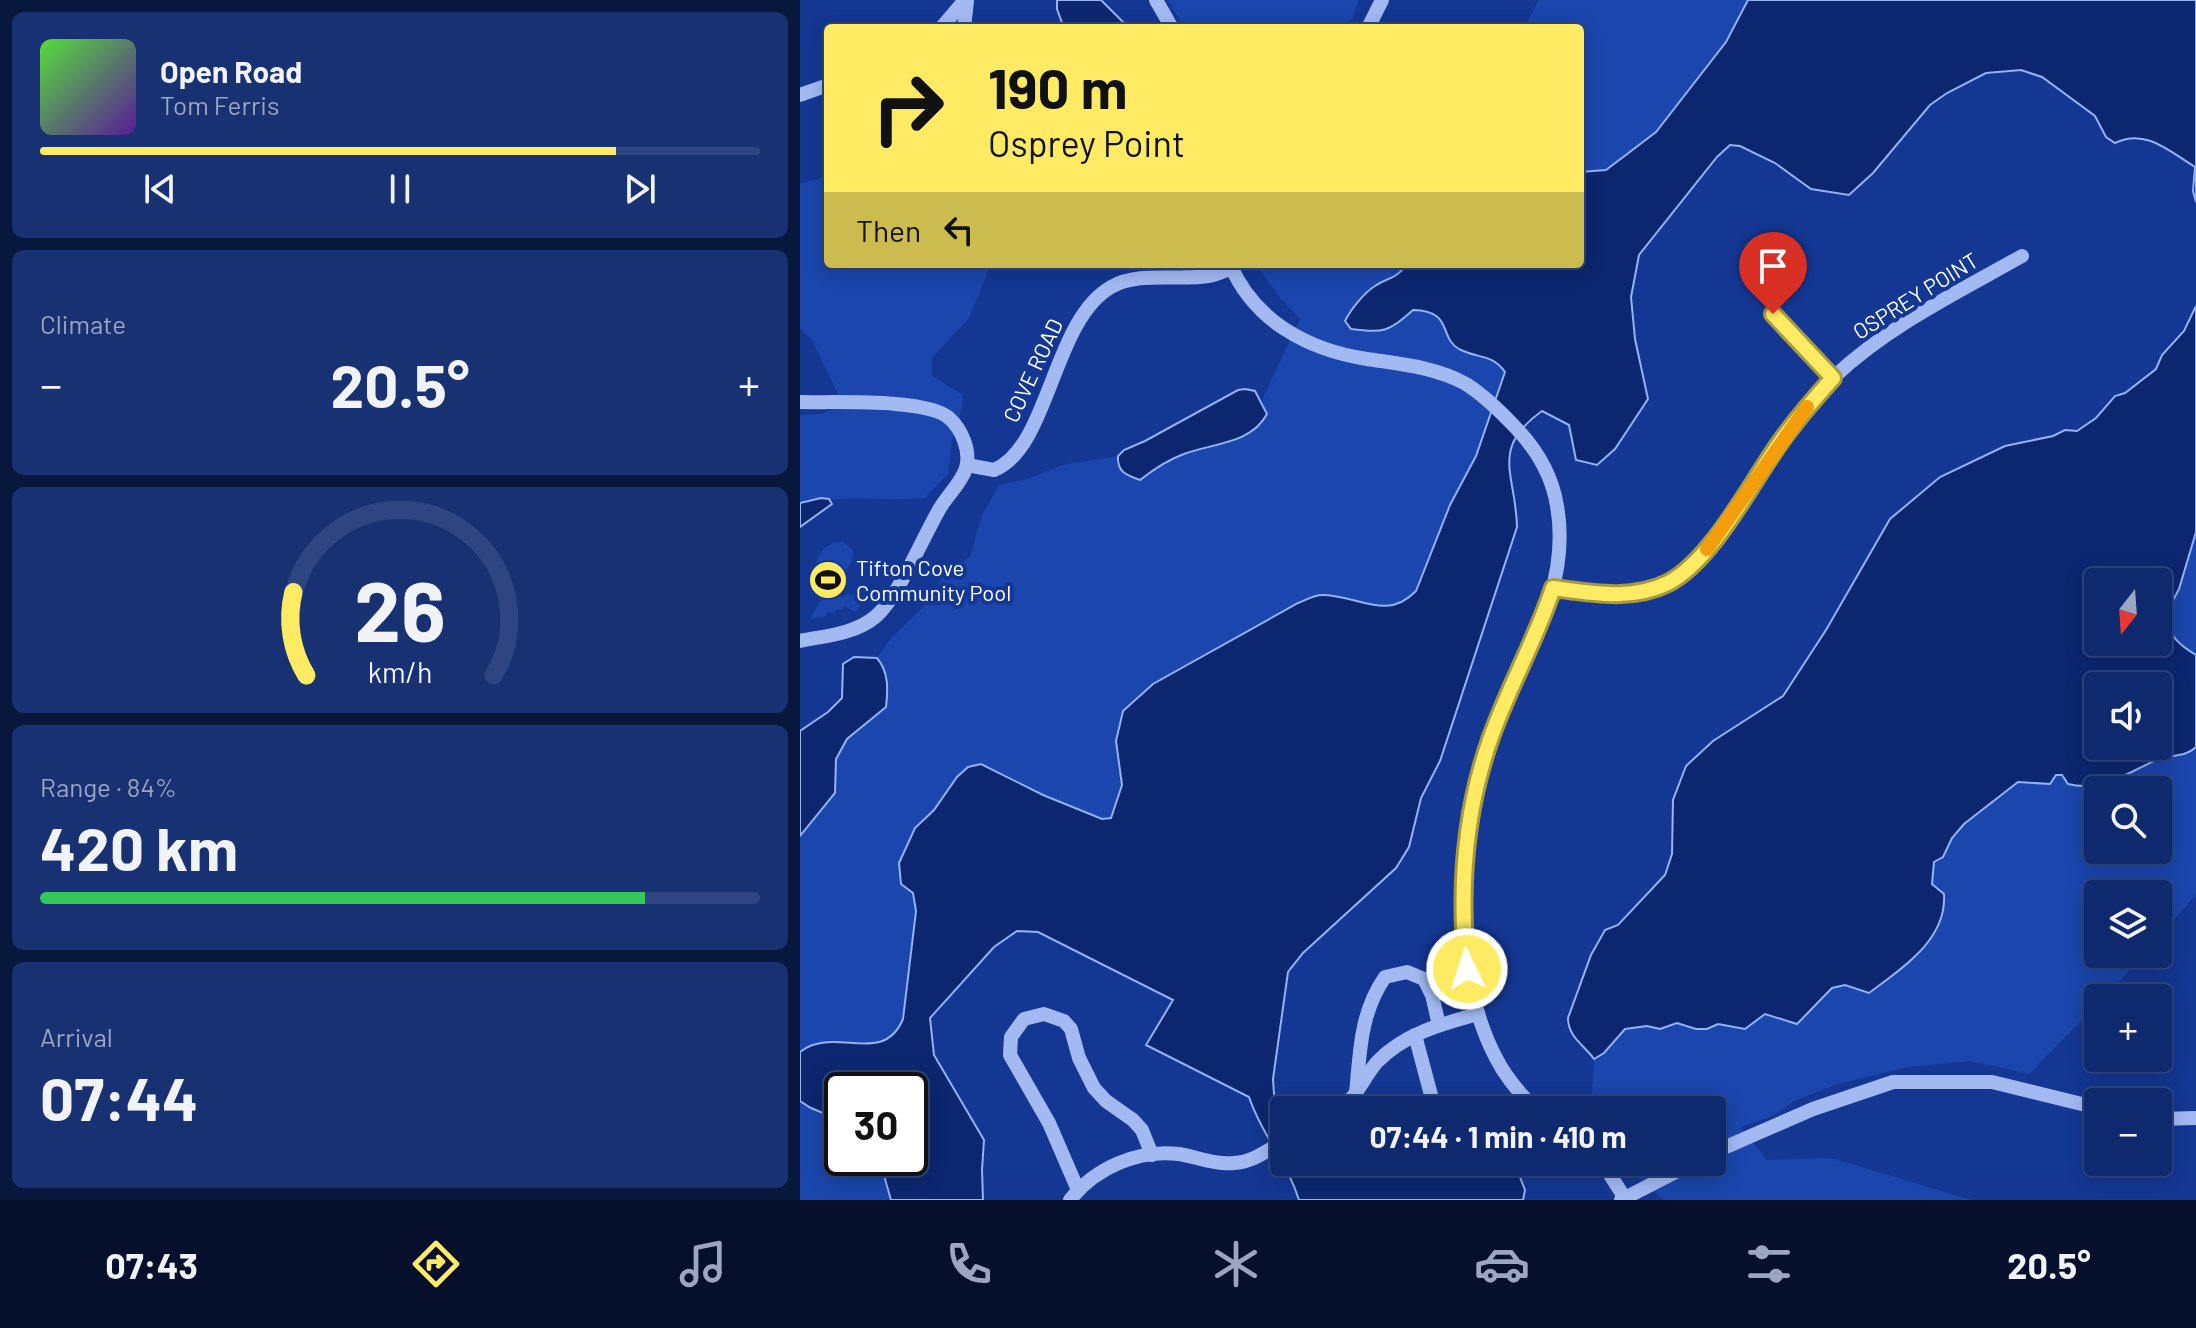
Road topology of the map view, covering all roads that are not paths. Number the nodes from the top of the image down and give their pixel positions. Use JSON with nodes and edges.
{"nodes":[{"id":1,"x":966,"y":0,"type":"edge"},
{"id":2,"x":1156,"y":0,"type":"edge"},
{"id":3,"x":1382,"y":0,"type":"edge"},
{"id":4,"x":945,"y":24,"type":"edge"},
{"id":5,"x":964,"y":24,"type":"edge"},
{"id":6,"x":1170,"y":24,"type":"edge"},
{"id":7,"x":1370,"y":24,"type":"edge"},
{"id":8,"x":824,"y":86,"type":"edge"},
{"id":9,"x":800,"y":95,"type":"edge"},
{"id":10,"x":2022,"y":256,"type":"dead end"},
{"id":11,"x":1226,"y":268,"type":"edge"},
{"id":12,"x":1231,"y":268,"type":"edge"},
{"id":13,"x":1773,"y":314,"type":"dead end"},
{"id":14,"x":1833,"y":378,"type":"junction"},
{"id":15,"x":800,"y":402,"type":"edge"},
{"id":16,"x":967,"y":465,"type":"junction"},
{"id":17,"x":1553,"y":588,"type":"junction"},
{"id":18,"x":800,"y":641,"type":"edge"},
{"id":19,"x":1478,"y":1014,"type":"junction"},
{"id":20,"x":1439,"y":1025,"type":"junction"},
{"id":21,"x":1415,"y":1035,"type":"junction"},
{"id":22,"x":1356,"y":1094,"type":"junction"},
{"id":23,"x":1354,"y":1096,"type":"edge"},
{"id":24,"x":1431,"y":1096,"type":"edge"},
{"id":25,"x":1523,"y":1096,"type":"edge"},
{"id":26,"x":2084,"y":1105,"type":"edge"},
{"id":27,"x":2192,"y":1117,"type":"edge"},
{"id":28,"x":2172,"y":1118,"type":"edge"},
{"id":29,"x":1726,"y":1147,"type":"edge"},
{"id":30,"x":1270,"y":1149,"type":"edge"},
{"id":31,"x":1152,"y":1155,"type":"junction"},
{"id":32,"x":1610,"y":1176,"type":"edge"},
{"id":33,"x":1668,"y":1176,"type":"edge"},
{"id":34,"x":1074,"y":1195,"type":"edge"},
{"id":35,"x":1624,"y":1199,"type":"edge"}],
"edges":[{"from":1,"to":4,"type":"street"},
{"from":1,"to":5,"type":"street"},
{"from":2,"to":6,"type":"street"},
{"from":3,"to":7,"type":"street"},
{"from":8,"to":9,"type":"street"},
{"from":10,"to":14,"type":"street","name":"OSPREY POINT"},
{"from":11,"to":16,"type":"street","name":"COVE ROAD"},
{"from":12,"to":17,"type":"street"},
{"from":13,"to":14,"type":"street"},
{"from":14,"to":17,"type":"street","name":"OSPREY POINT"},
{"from":15,"to":16,"type":"street"},
{"from":16,"to":18,"type":"street"},
{"from":17,"to":19,"type":"street"},
{"from":19,"to":20,"type":"street"},
{"from":19,"to":25,"type":"street"},
{"from":20,"to":21,"type":"street"},
{"from":20,"to":22,"type":"street"},
{"from":21,"to":22,"type":"street"},
{"from":21,"to":24,"type":"street"},
{"from":22,"to":23,"type":"street"},
{"from":26,"to":29,"type":"street"},
{"from":27,"to":28,"type":"street"},
{"from":30,"to":31,"type":"street"},
{"from":31,"to":34,"type":"street"},
{"from":31,"to":34,"type":"street"},
{"from":32,"to":35,"type":"street"},
{"from":33,"to":35,"type":"street"}]}
